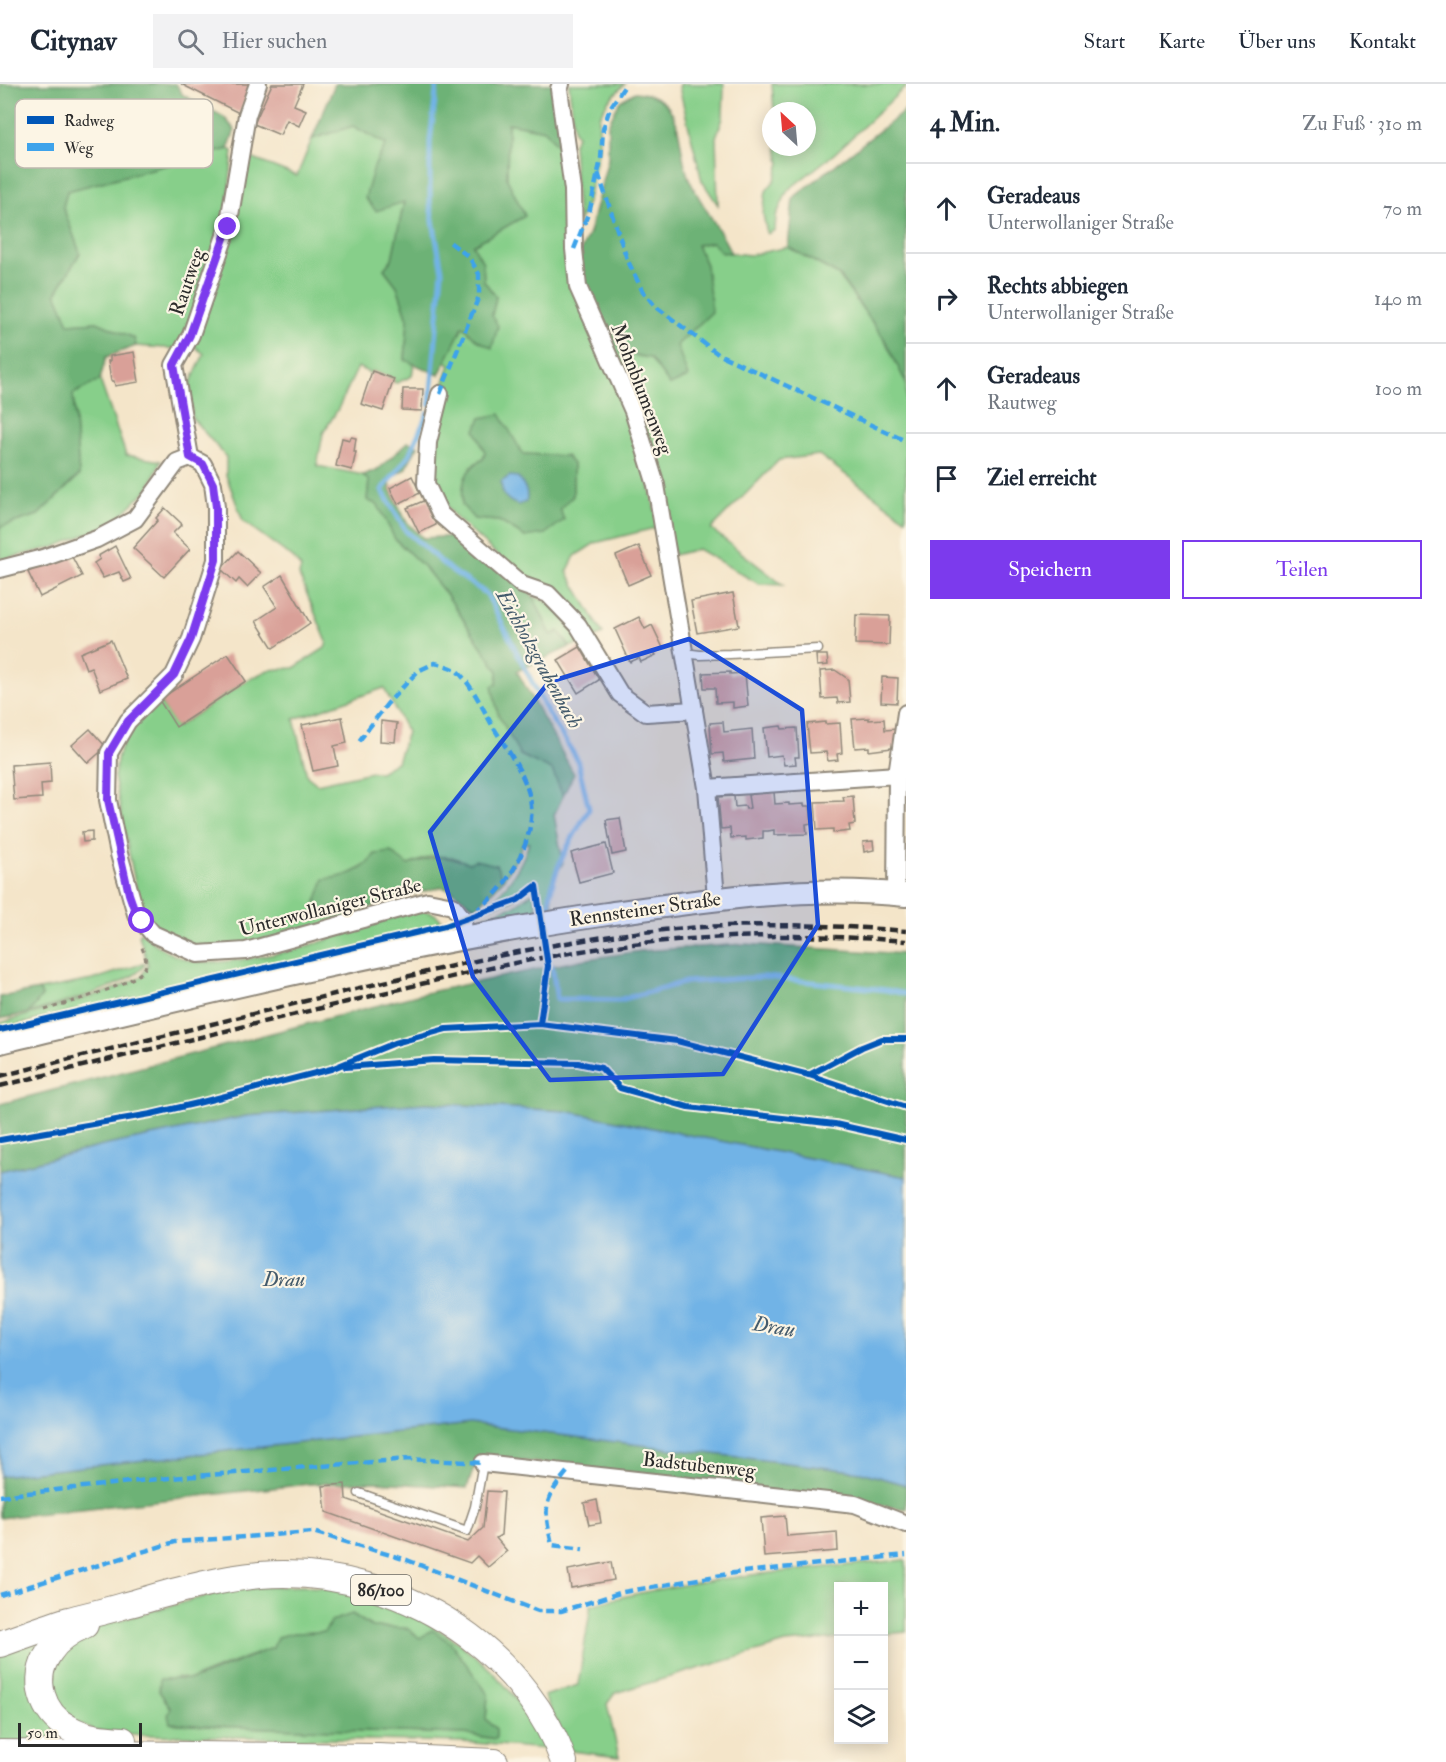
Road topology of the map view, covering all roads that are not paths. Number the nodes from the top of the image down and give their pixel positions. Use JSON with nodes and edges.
{"nodes":[{"id":1,"x":258,"y":84,"type":"edge"},
{"id":2,"x":561,"y":84,"type":"edge"},
{"id":3,"x":440,"y":394,"type":"dead end"},
{"id":4,"x":190,"y":457,"type":"junction"},
{"id":5,"x":0,"y":569,"type":"edge"},
{"id":6,"x":818,"y":649,"type":"dead end"},
{"id":7,"x":685,"y":652,"type":"junction"},
{"id":8,"x":694,"y":710,"type":"junction"},
{"id":9,"x":906,"y":713,"type":"edge"},
{"id":10,"x":897,"y":775,"type":"junction"},
{"id":11,"x":707,"y":788,"type":"junction"},
{"id":12,"x":901,"y":894,"type":"edge"},
{"id":13,"x":716,"y":898,"type":"junction"},
{"id":14,"x":464,"y":937,"type":"junction"},
{"id":15,"x":0,"y":1042,"type":"edge"},
{"id":16,"x":483,"y":1463,"type":"joint"},
{"id":17,"x":359,"y":1493,"type":"dead end"},
{"id":18,"x":906,"y":1524,"type":"edge"},
{"id":19,"x":126,"y":1606,"type":"junction"},
{"id":20,"x":0,"y":1644,"type":"edge"},
{"id":21,"x":0,"y":1753,"type":"edge"},
{"id":22,"x":202,"y":1755,"type":"junction"},
{"id":23,"x":493,"y":1762,"type":"edge"},
{"id":24,"x":564,"y":1762,"type":"edge"}],
"edges":[{"from":1,"to":4,"type":"street","name":"Rautweg"},
{"from":2,"to":7,"type":"street","name":"Mohnblumenweg"},
{"from":3,"to":8,"type":"street"},
{"from":4,"to":5,"type":"street"},
{"from":4,"to":14,"type":"street","name":"Unterwollaniger Straße"},
{"from":6,"to":7,"type":"lane"},
{"from":7,"to":8,"type":"street","name":"Mohnblumenweg"},
{"from":8,"to":11,"type":"street","name":"Mohnblumenweg"},
{"from":9,"to":10,"type":"street"},
{"from":10,"to":11,"type":"street"},
{"from":10,"to":12,"type":"street"},
{"from":11,"to":13,"type":"street","name":"Mohnblumenweg"},
{"from":12,"to":13,"type":"main road","name":"Rennsteiner Straße"},
{"from":13,"to":14,"type":"main road","name":"Rennsteiner Straße"},
{"from":14,"to":15,"type":"main road","name":"Rennsteiner Straße"},
{"from":16,"to":17,"type":"lane"},
{"from":16,"to":18,"type":"street","name":"Badstubenweg"},
{"from":19,"to":20,"type":"main road","number":"86/100"},
{"from":19,"to":22,"type":"main road","number":"86/100"},
{"from":19,"to":24,"type":"main road","number":"86/100"},
{"from":21,"to":22,"type":"main road"},
{"from":22,"to":23,"type":"main road"}]}
